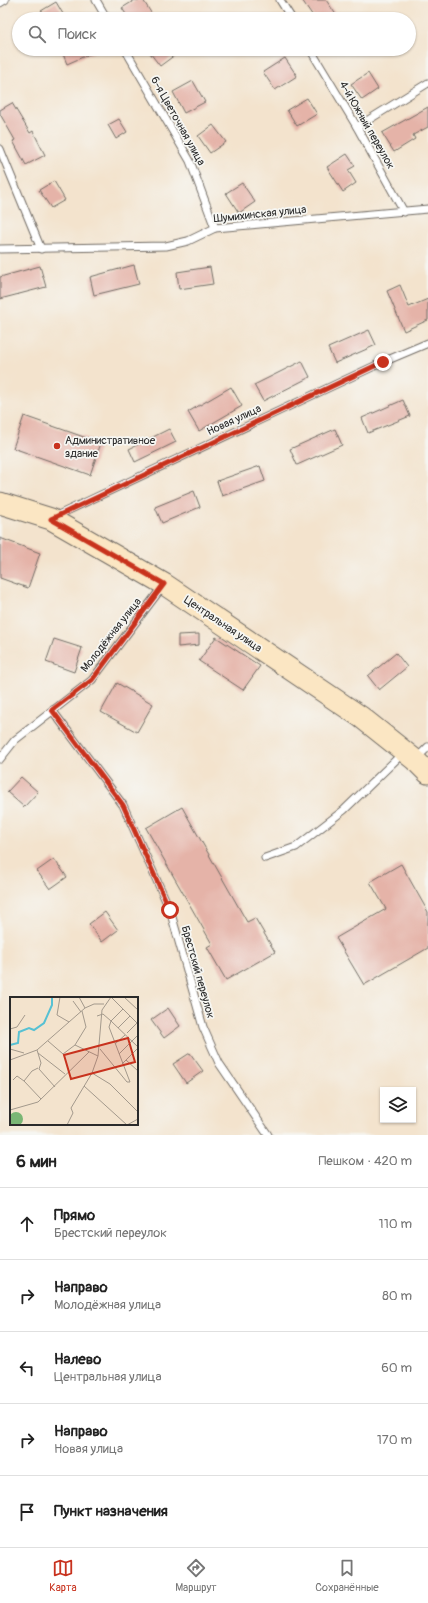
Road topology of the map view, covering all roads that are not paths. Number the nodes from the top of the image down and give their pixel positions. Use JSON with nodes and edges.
{"nodes":[{"id":1,"x":5,"y":0,"type":"edge"},
{"id":2,"x":96,"y":0,"type":"edge"},
{"id":3,"x":280,"y":0,"type":"edge"},
{"id":4,"x":0,"y":3,"type":"edge"},
{"id":5,"x":103,"y":12,"type":"edge"},
{"id":6,"x":288,"y":12,"type":"edge"},
{"id":7,"x":129,"y":56,"type":"edge"},
{"id":8,"x":314,"y":56,"type":"edge"},
{"id":9,"x":428,"y":83,"type":"edge"},
{"id":10,"x":357,"y":126,"type":"junction"},
{"id":11,"x":0,"y":149,"type":"edge"},
{"id":12,"x":428,"y":208,"type":"edge"},
{"id":13,"x":404,"y":212,"type":"junction"},
{"id":14,"x":215,"y":228,"type":"junction"},
{"id":15,"x":0,"y":249,"type":"edge"},
{"id":16,"x":40,"y":249,"type":"junction"},
{"id":17,"x":428,"y":342,"type":"edge"},
{"id":18,"x":0,"y":503,"type":"edge"},
{"id":19,"x":51,"y":519,"type":"junction"},
{"id":20,"x":164,"y":584,"type":"junction"},
{"id":21,"x":52,"y":710,"type":"junction"},
{"id":22,"x":419,"y":758,"type":"edge"},
{"id":23,"x":0,"y":759,"type":"edge"},
{"id":24,"x":265,"y":858,"type":"dead end"},
{"id":25,"x":268,"y":1135,"type":"edge"}],
"edges":[{"from":1,"to":4,"type":"lane"},
{"from":2,"to":5,"type":"lane"},
{"from":3,"to":6,"type":"lane"},
{"from":7,"to":14,"type":"lane","name":"6-я Цветочная улица"},
{"from":8,"to":10,"type":"lane","name":"4-й Южный переулок"},
{"from":9,"to":10,"type":"lane"},
{"from":10,"to":13,"type":"lane","name":"4-й Южный переулок"},
{"from":11,"to":16,"type":"lane"},
{"from":12,"to":13,"type":"lane","name":"Шумихинская улица"},
{"from":13,"to":14,"type":"lane","name":"Шумихинская улица"},
{"from":14,"to":16,"type":"lane","name":"Шумихинская улица"},
{"from":15,"to":16,"type":"lane","name":"Шумихинская улица"},
{"from":17,"to":19,"type":"lane","name":"Новая улица"},
{"from":18,"to":19,"type":"street","name":"Центральная улица"},
{"from":19,"to":20,"type":"street","name":"Центральная улица"},
{"from":20,"to":21,"type":"lane","name":"Молодёжная улица"},
{"from":20,"to":22,"type":"street","name":"Центральная улица"},
{"from":21,"to":23,"type":"lane","name":"Молодёжная улица"},
{"from":21,"to":25,"type":"lane","name":"Брестский переулок"},
{"from":22,"to":24,"type":"lane"}]}
